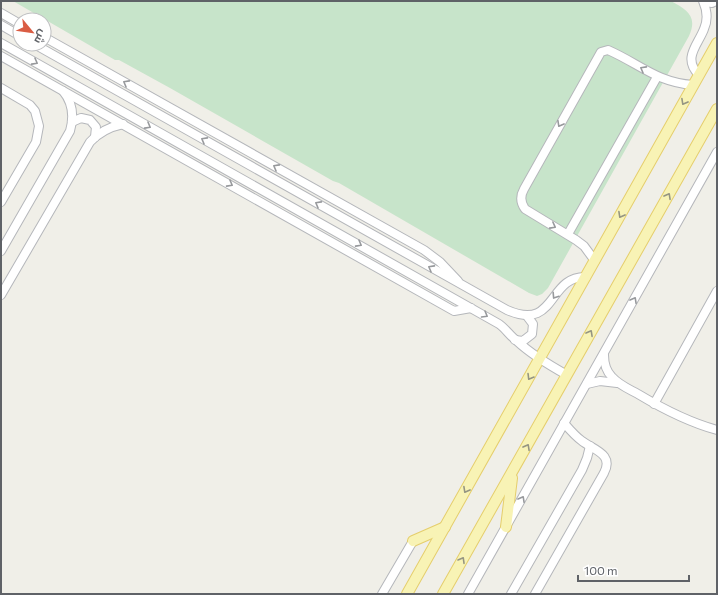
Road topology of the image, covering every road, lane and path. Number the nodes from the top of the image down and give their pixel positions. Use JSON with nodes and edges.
{"nodes":[{"id":1,"x":704,"y":1,"type":"edge"},
{"id":2,"x":716,"y":1,"type":"edge"},
{"id":3,"x":1,"y":13,"type":"edge"},
{"id":4,"x":12,"y":19,"type":"edge"},
{"id":5,"x":1,"y":25,"type":"edge"},
{"id":6,"x":12,"y":31,"type":"edge"},
{"id":7,"x":52,"y":41,"type":"edge"},
{"id":8,"x":1,"y":43,"type":"edge"},
{"id":9,"x":717,"y":43,"type":"edge"},
{"id":10,"x":48,"y":52,"type":"edge"},
{"id":11,"x":1,"y":56,"type":"edge"},
{"id":12,"x":699,"y":75,"type":"junction"},
{"id":13,"x":657,"y":77,"type":"junction"},
{"id":14,"x":693,"y":85,"type":"junction"},
{"id":15,"x":1,"y":88,"type":"edge"},
{"id":16,"x":62,"y":89,"type":"junction"},
{"id":17,"x":717,"y":109,"type":"edge"},
{"id":18,"x":72,"y":122,"type":"junction"},
{"id":19,"x":123,"y":124,"type":"junction"},
{"id":20,"x":95,"y":137,"type":"junction"},
{"id":21,"x":717,"y":152,"type":"edge"},
{"id":22,"x":265,"y":191,"type":"junction"},
{"id":23,"x":249,"y":195,"type":"junction"},
{"id":24,"x":1,"y":202,"type":"edge"},
{"id":25,"x":568,"y":234,"type":"junction"},
{"id":26,"x":1,"y":250,"type":"edge"},
{"id":27,"x":595,"y":261,"type":"junction"},
{"id":28,"x":586,"y":277,"type":"junction"},
{"id":29,"x":461,"y":285,"type":"junction"},
{"id":30,"x":717,"y":291,"type":"edge"},
{"id":31,"x":1,"y":295,"type":"edge"},
{"id":32,"x":471,"y":308,"type":"junction"},
{"id":33,"x":527,"y":316,"type":"junction"},
{"id":34,"x":515,"y":340,"type":"junction"},
{"id":35,"x":604,"y":355,"type":"junction"},
{"id":36,"x":540,"y":360,"type":"junction"},
{"id":37,"x":567,"y":375,"type":"junction"},
{"id":38,"x":587,"y":384,"type":"junction"},
{"id":39,"x":620,"y":384,"type":"junction"},
{"id":40,"x":654,"y":404,"type":"junction"},
{"id":41,"x":564,"y":423,"type":"junction"},
{"id":42,"x":717,"y":430,"type":"edge"},
{"id":43,"x":590,"y":446,"type":"junction"},
{"id":44,"x":512,"y":473,"type":"junction"},
{"id":45,"x":445,"y":526,"type":"junction"},
{"id":46,"x":506,"y":527,"type":"junction"},
{"id":47,"x":413,"y":541,"type":"joint"},
{"id":48,"x":382,"y":594,"type":"edge"},
{"id":49,"x":407,"y":594,"type":"edge"},
{"id":50,"x":443,"y":594,"type":"edge"},
{"id":51,"x":468,"y":594,"type":"edge"},
{"id":52,"x":511,"y":594,"type":"edge"},
{"id":53,"x":535,"y":594,"type":"edge"}],
"edges":[{"from":1,"to":2,"type":"street"},
{"from":1,"to":12,"type":"street"},
{"from":3,"to":4,"type":"street"},
{"from":5,"to":6,"type":"street"},
{"from":29,"to":7,"type":"street","one_way":true},
{"from":8,"to":22,"type":"street","one_way":true},
{"from":9,"to":12,"type":"main road"},
{"from":29,"to":10,"type":"street","one_way":true},
{"from":11,"to":16,"type":"street"},
{"from":12,"to":14,"type":"main road"},
{"from":13,"to":14,"type":"street"},
{"from":13,"to":25,"type":"street"},
{"from":13,"to":25,"type":"street","one_way":true},
{"from":14,"to":27,"type":"main road","one_way":true},
{"from":15,"to":24,"type":"street"},
{"from":16,"to":18,"type":"street"},
{"from":16,"to":19,"type":"street"},
{"from":37,"to":17,"type":"main road","one_way":true},
{"from":18,"to":20,"type":"street"},
{"from":18,"to":26,"type":"street"},
{"from":19,"to":20,"type":"street"},
{"from":19,"to":23,"type":"street","one_way":true},
{"from":20,"to":31,"type":"street"},
{"from":35,"to":21,"type":"street","one_way":true},
{"from":22,"to":23,"type":"street"},
{"from":22,"to":32,"type":"street","one_way":true},
{"from":23,"to":32,"type":"street"},
{"from":25,"to":27,"type":"street"},
{"from":27,"to":28,"type":"main road"},
{"from":28,"to":33,"type":"street","one_way":true},
{"from":28,"to":36,"type":"main road"},
{"from":29,"to":33,"type":"street"},
{"from":30,"to":40,"type":"street"},
{"from":32,"to":34,"type":"street","one_way":true},
{"from":33,"to":34,"type":"street"},
{"from":34,"to":36,"type":"street"},
{"from":35,"to":38,"type":"street"},
{"from":35,"to":39,"type":"street"},
{"from":36,"to":37,"type":"street"},
{"from":36,"to":45,"type":"main road","one_way":true},
{"from":44,"to":37,"type":"main road","one_way":true},
{"from":38,"to":39,"type":"street"},
{"from":38,"to":41,"type":"street"},
{"from":39,"to":40,"type":"street"},
{"from":40,"to":42,"type":"street"},
{"from":41,"to":43,"type":"street"},
{"from":46,"to":41,"type":"street","one_way":true},
{"from":43,"to":52,"type":"street"},
{"from":43,"to":53,"type":"street"},
{"from":44,"to":46,"type":"main road"},
{"from":50,"to":44,"type":"main road","one_way":true},
{"from":45,"to":47,"type":"main road"},
{"from":45,"to":49,"type":"main road"},
{"from":46,"to":51,"type":"street"},
{"from":47,"to":48,"type":"street"}]}
